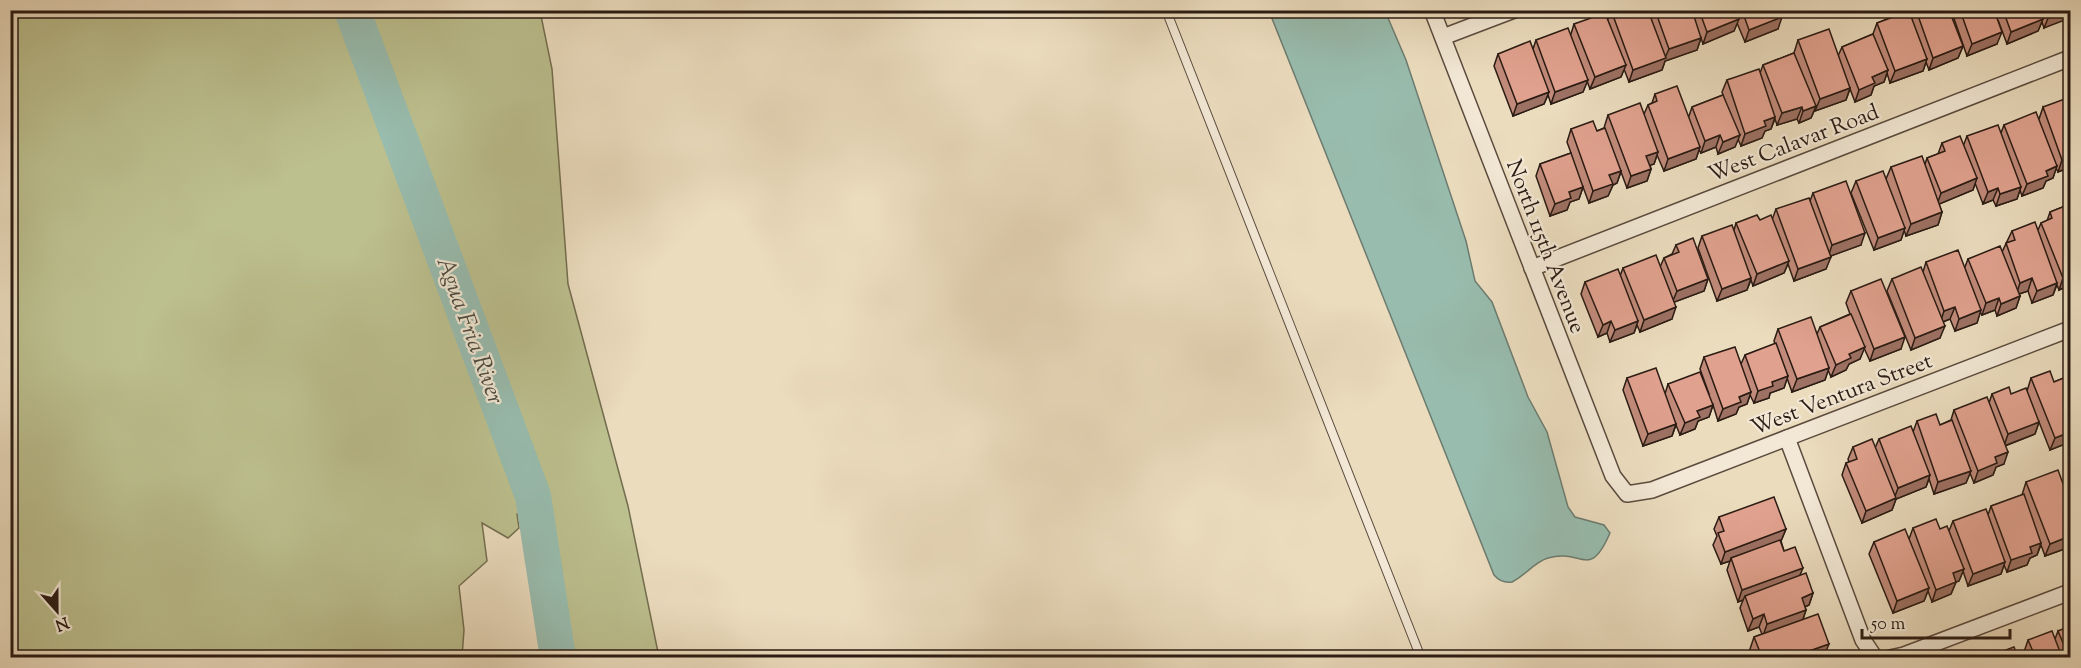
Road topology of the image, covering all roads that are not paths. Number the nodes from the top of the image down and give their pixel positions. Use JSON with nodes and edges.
{"nodes":[{"id":1,"x":1166,"y":10,"type":"edge"},
{"id":2,"x":1432,"y":10,"type":"edge"},
{"id":3,"x":1514,"y":10,"type":"edge"},
{"id":4,"x":1443,"y":37,"type":"junction"},
{"id":5,"x":2070,"y":57,"type":"edge"},
{"id":6,"x":1532,"y":268,"type":"junction"},
{"id":7,"x":2070,"y":329,"type":"edge"},
{"id":8,"x":1787,"y":438,"type":"junction"},
{"id":9,"x":1627,"y":494,"type":"joint"},
{"id":10,"x":2070,"y":591,"type":"edge"},
{"id":11,"x":1421,"y":657,"type":"edge"},
{"id":12,"x":1875,"y":657,"type":"edge"},
{"id":13,"x":1890,"y":657,"type":"edge"}],
"edges":[{"from":1,"to":11,"type":"lane"},
{"from":2,"to":4,"type":"street","name":"North 115th Avenue"},
{"from":3,"to":4,"type":"street"},
{"from":4,"to":6,"type":"street","name":"North 115th Avenue"},
{"from":5,"to":6,"type":"street","name":"West Calavar Road"},
{"from":6,"to":9,"type":"street","name":"North 115th Avenue"},
{"from":7,"to":8,"type":"street","name":"West Ventura Street"},
{"from":8,"to":9,"type":"street","name":"West Ventura Street"},
{"from":8,"to":12,"type":"street"},
{"from":10,"to":13,"type":"street"}]}
